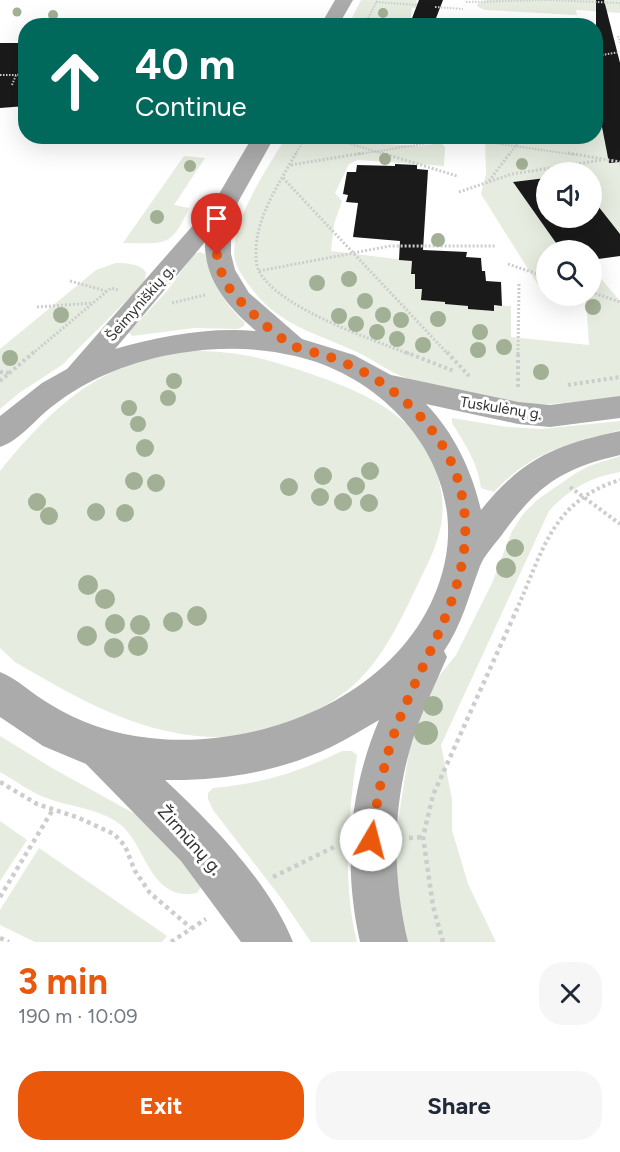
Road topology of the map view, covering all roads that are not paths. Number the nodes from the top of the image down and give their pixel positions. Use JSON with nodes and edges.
{"nodes":[{"id":1,"x":344,"y":0,"type":"edge"},
{"id":2,"x":334,"y":18,"type":"edge"},
{"id":3,"x":259,"y":144,"type":"edge"},
{"id":4,"x":226,"y":202,"type":"junction"},
{"id":5,"x":294,"y":346,"type":"junction"},
{"id":6,"x":76,"y":376,"type":"junction"},
{"id":7,"x":383,"y":384,"type":"junction"},
{"id":8,"x":620,"y":407,"type":"edge"},
{"id":9,"x":0,"y":435,"type":"edge"},
{"id":10,"x":620,"y":443,"type":"edge"},
{"id":11,"x":465,"y":558,"type":"junction"},
{"id":12,"x":438,"y":632,"type":"junction"},
{"id":13,"x":0,"y":691,"type":"edge"},
{"id":14,"x":99,"y":748,"type":"junction"},
{"id":15,"x":270,"y":942,"type":"edge"},
{"id":16,"x":384,"y":942,"type":"edge"}],
"edges":[{"from":1,"to":2,"type":"main road"},
{"from":3,"to":4,"type":"main road","name":"Šeimyniškių g."},
{"from":4,"to":5,"type":"main road","name":"Šeimyniškių g."},
{"from":4,"to":6,"type":"main road","name":"Šeimyniškių g."},
{"from":5,"to":6,"type":"main road"},
{"from":5,"to":7,"type":"main road"},
{"from":6,"to":9,"type":"main road"},
{"from":7,"to":8,"type":"main road","name":"Tuskulėnų g."},
{"from":7,"to":11,"type":"main road"},
{"from":10,"to":11,"type":"main road"},
{"from":11,"to":12,"type":"main road"},
{"from":12,"to":14,"type":"main road"},
{"from":12,"to":16,"type":"main road"},
{"from":13,"to":14,"type":"main road"},
{"from":14,"to":15,"type":"main road","name":"Žirmūnų g."}]}
